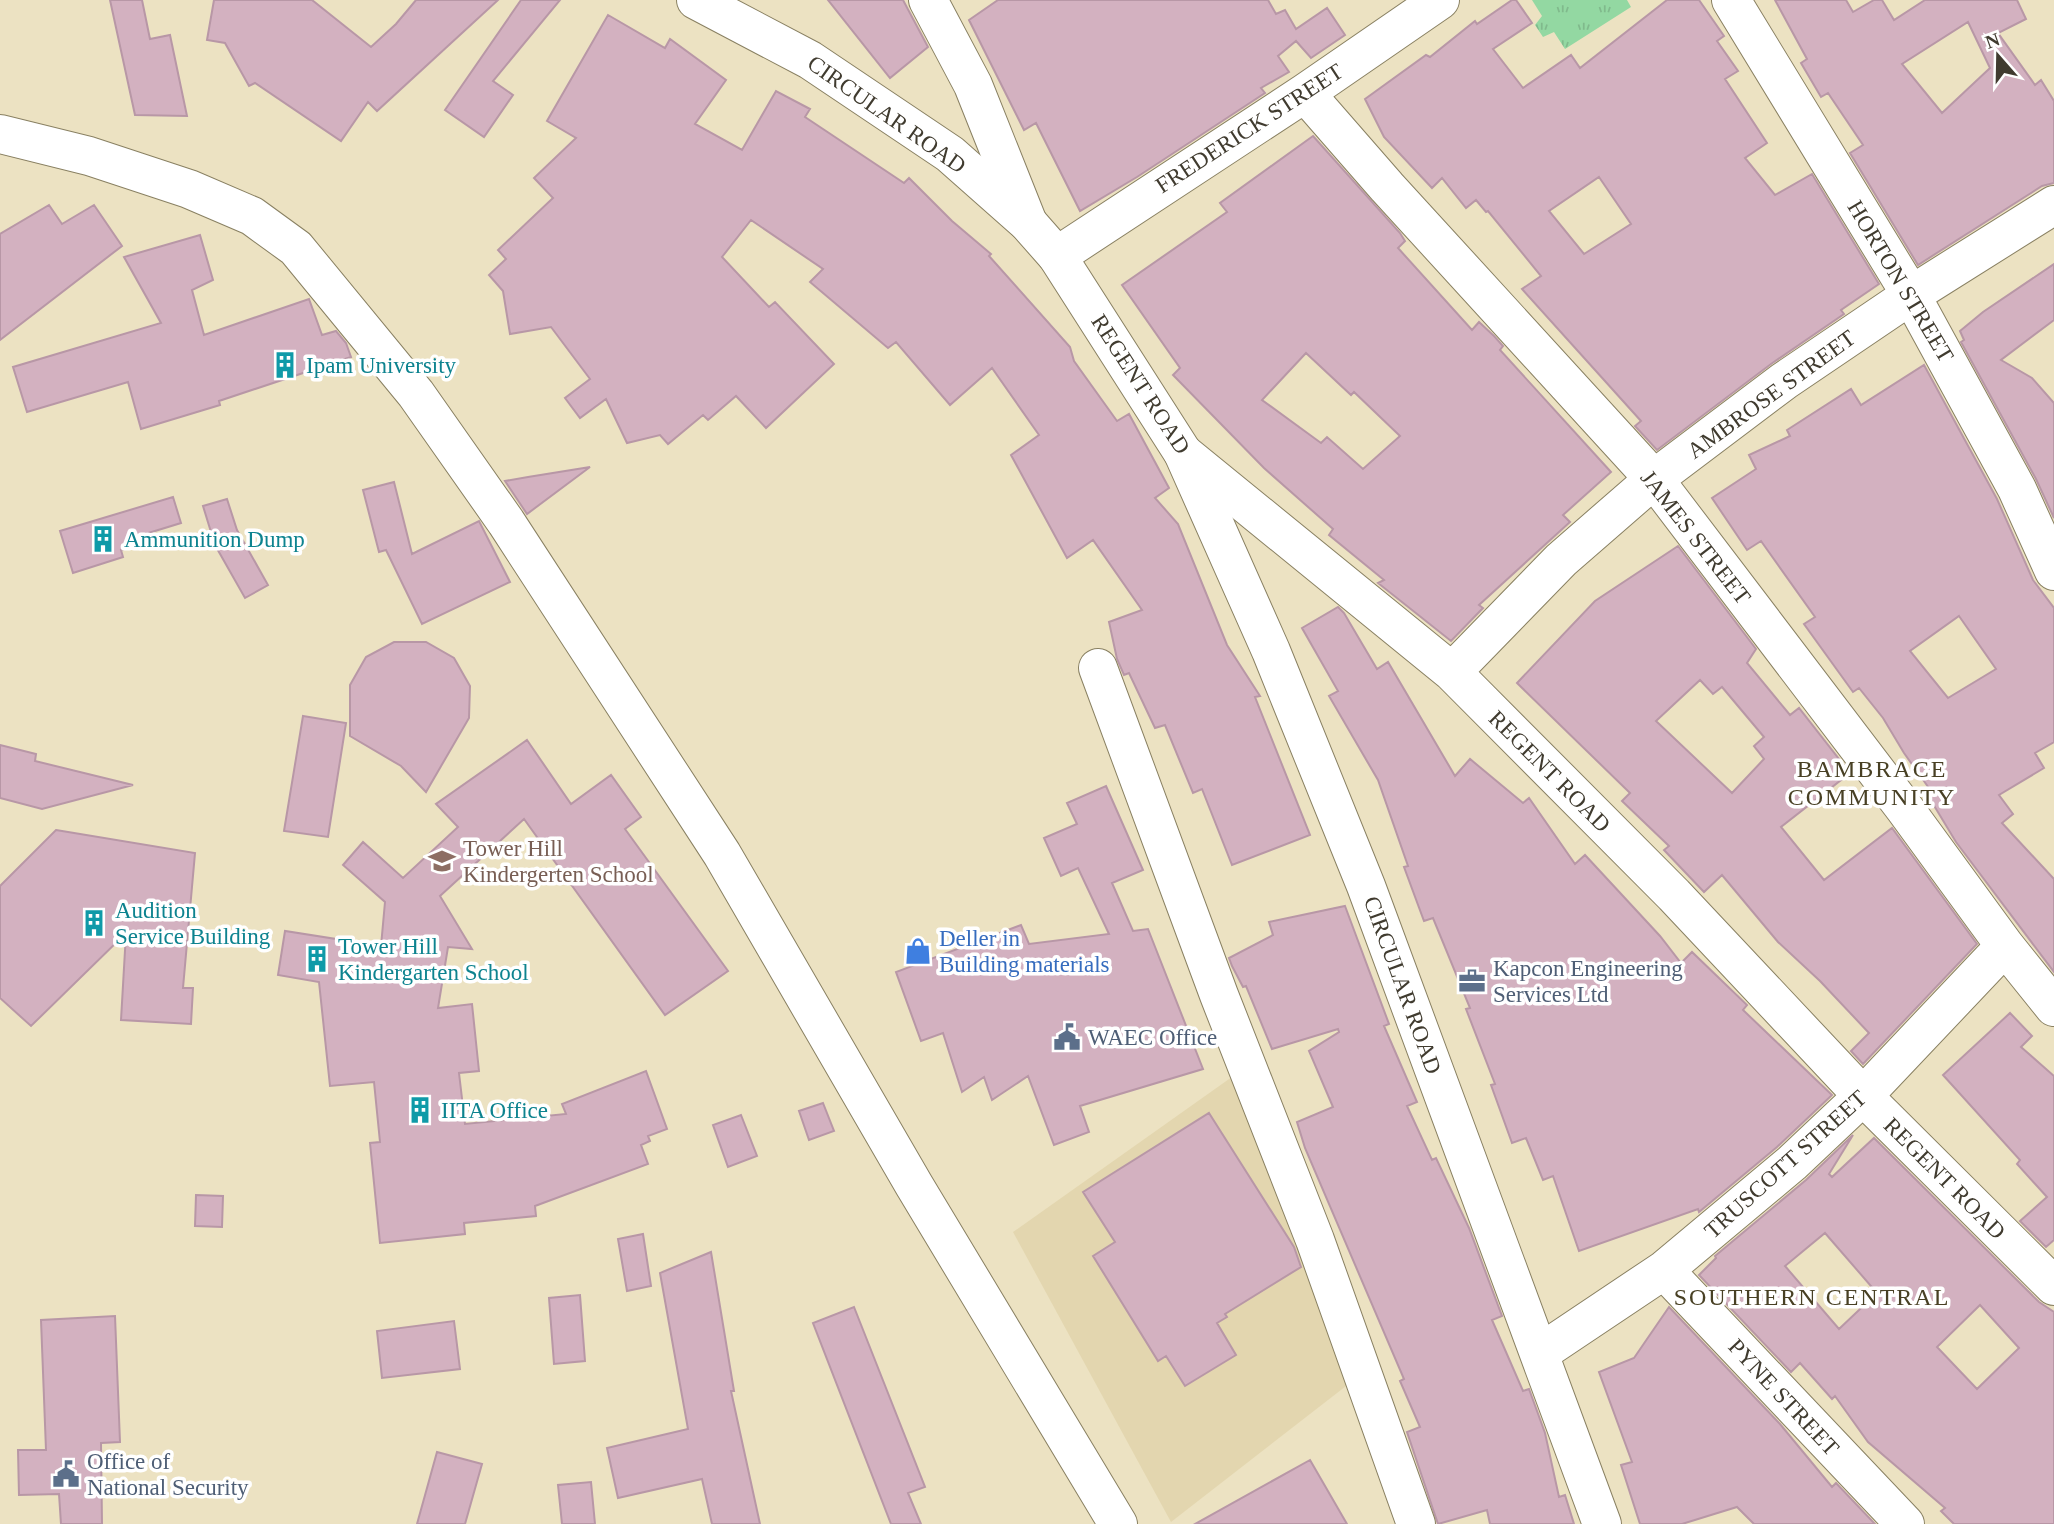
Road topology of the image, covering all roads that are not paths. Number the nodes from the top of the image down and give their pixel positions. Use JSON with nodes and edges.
{"nodes":[{"id":1,"x":696,"y":0,"type":"edge"},
{"id":2,"x":928,"y":0,"type":"edge"},
{"id":3,"x":1440,"y":0,"type":"edge"},
{"id":4,"x":1731,"y":0,"type":"edge"},
{"id":5,"x":1305,"y":93,"type":"junction"},
{"id":6,"x":0,"y":134,"type":"edge"},
{"id":7,"x":2054,"y":205,"type":"edge"},
{"id":8,"x":1028,"y":223,"type":"junction"},
{"id":9,"x":1057,"y":256,"type":"junction"},
{"id":10,"x":1912,"y":295,"type":"junction"},
{"id":11,"x":1182,"y":453,"type":"junction"},
{"id":12,"x":1654,"y":479,"type":"junction"},
{"id":13,"x":2054,"y":571,"type":"edge"},
{"id":14,"x":1098,"y":668,"type":"dead end"},
{"id":15,"x":1452,"y":672,"type":"junction"},
{"id":16,"x":2005,"y":946,"type":"junction"},
{"id":17,"x":2054,"y":1007,"type":"edge"},
{"id":18,"x":1863,"y":1096,"type":"junction"},
{"id":19,"x":1664,"y":1270,"type":"junction"},
{"id":20,"x":2054,"y":1286,"type":"edge"},
{"id":21,"x":1540,"y":1353,"type":"junction"},
{"id":22,"x":1118,"y":1524,"type":"edge"},
{"id":23,"x":1416,"y":1524,"type":"edge"},
{"id":24,"x":1602,"y":1524,"type":"edge"},
{"id":25,"x":1905,"y":1524,"type":"edge"}],
"edges":[{"from":1,"to":8,"type":"street","name":"CIRCULAR ROAD"},
{"from":2,"to":8,"type":"street"},
{"from":3,"to":5,"type":"street","name":"FREDERICK STREET"},
{"from":4,"to":10,"type":"street","name":"HORTON STREET"},
{"from":5,"to":9,"type":"street","name":"FREDERICK STREET"},
{"from":5,"to":12,"type":"street","name":"JAMES STREET"},
{"from":6,"to":22,"type":"street"},
{"from":7,"to":10,"type":"street","name":"AMBROSE STREET"},
{"from":8,"to":9,"type":"street","name":"CIRCULAR ROAD"},
{"from":9,"to":11,"type":"street","name":"REGENT ROAD"},
{"from":10,"to":12,"type":"street","name":"AMBROSE STREET"},
{"from":10,"to":13,"type":"street","name":"HORTON STREET"},
{"from":11,"to":15,"type":"street","name":"REGENT ROAD"},
{"from":11,"to":21,"type":"street","name":"CIRCULAR ROAD"},
{"from":12,"to":15,"type":"street","name":"AMBROSE STREET"},
{"from":12,"to":16,"type":"street","name":"JAMES STREET"},
{"from":14,"to":23,"type":"street"},
{"from":15,"to":18,"type":"street","name":"REGENT ROAD"},
{"from":16,"to":17,"type":"street","name":"JAMES STREET"},
{"from":16,"to":18,"type":"street","name":"TRUSCOTT STREET"},
{"from":18,"to":19,"type":"street","name":"TRUSCOTT STREET"},
{"from":18,"to":20,"type":"street","name":"REGENT ROAD"},
{"from":19,"to":21,"type":"street","name":"TRUSCOTT STREET"},
{"from":19,"to":25,"type":"street","name":"PYNE STREET"},
{"from":21,"to":24,"type":"street","name":"CIRCULAR ROAD"}]}
